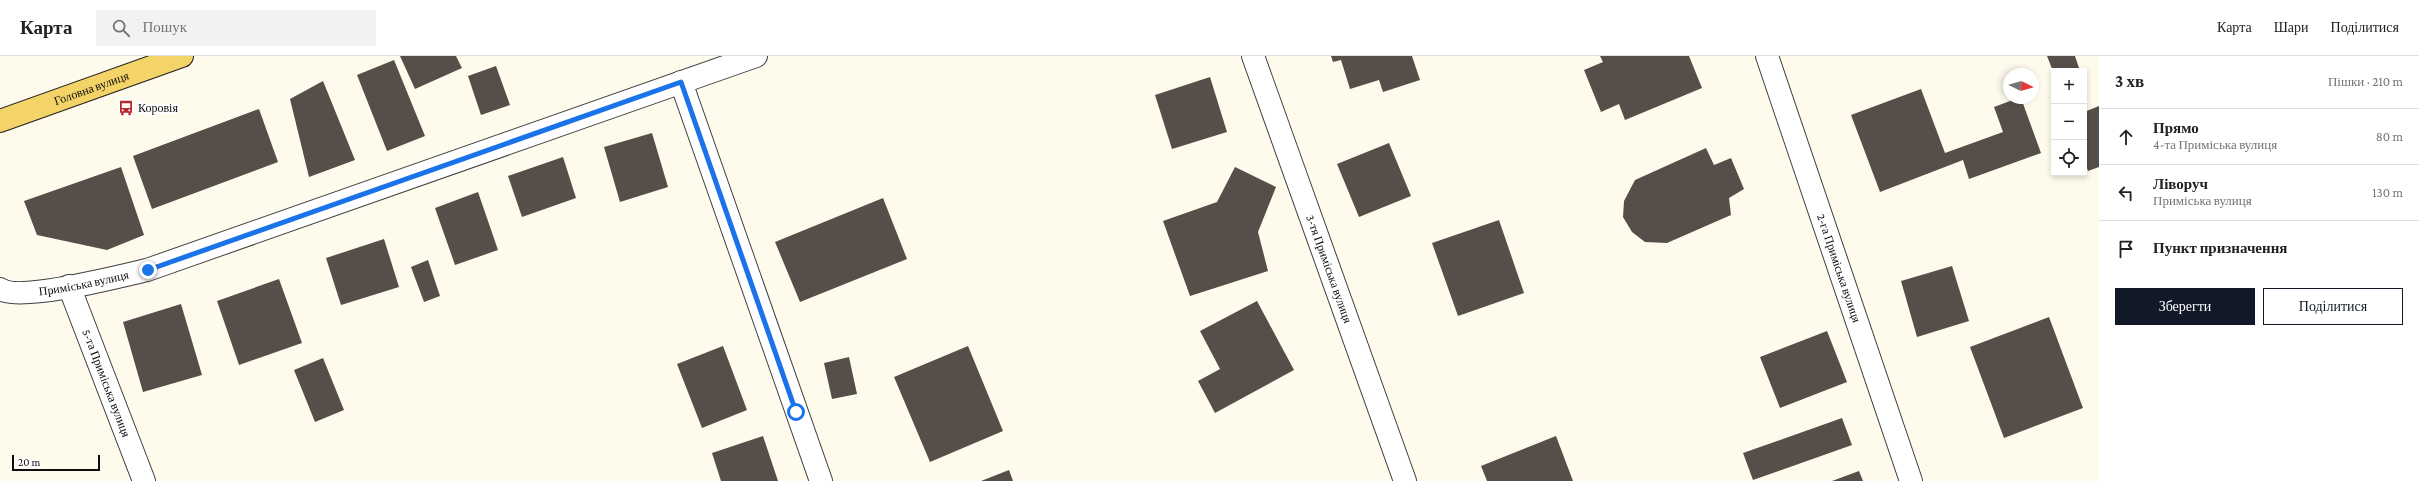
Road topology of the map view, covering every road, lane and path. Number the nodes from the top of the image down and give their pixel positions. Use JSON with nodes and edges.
{"nodes":[{"id":1,"x":182,"y":56,"type":"edge"},
{"id":2,"x":756,"y":56,"type":"edge"},
{"id":3,"x":1253,"y":56,"type":"edge"},
{"id":4,"x":1767,"y":56,"type":"edge"},
{"id":5,"x":681,"y":82,"type":"junction"},
{"id":6,"x":0,"y":121,"type":"edge"},
{"id":7,"x":69,"y":286,"type":"junction"},
{"id":8,"x":0,"y":289,"type":"edge"},
{"id":9,"x":144,"y":481,"type":"edge"},
{"id":10,"x":821,"y":481,"type":"edge"},
{"id":11,"x":1405,"y":481,"type":"edge"},
{"id":12,"x":1911,"y":481,"type":"edge"}],
"edges":[{"from":1,"to":6,"type":"main road","name":"Головна вулиця"},
{"from":2,"to":5,"type":"street","name":"Приміська вулиця"},
{"from":3,"to":11,"type":"street","name":"3-тя Приміська вулиця"},
{"from":4,"to":12,"type":"street","name":"2-га Приміська вулиця"},
{"from":5,"to":7,"type":"street","name":"Приміська вулиця"},
{"from":5,"to":10,"type":"street"},
{"from":7,"to":8,"type":"street","name":"Приміська вулиця"},
{"from":7,"to":9,"type":"street","name":"5-та Приміська вулиця"}]}
